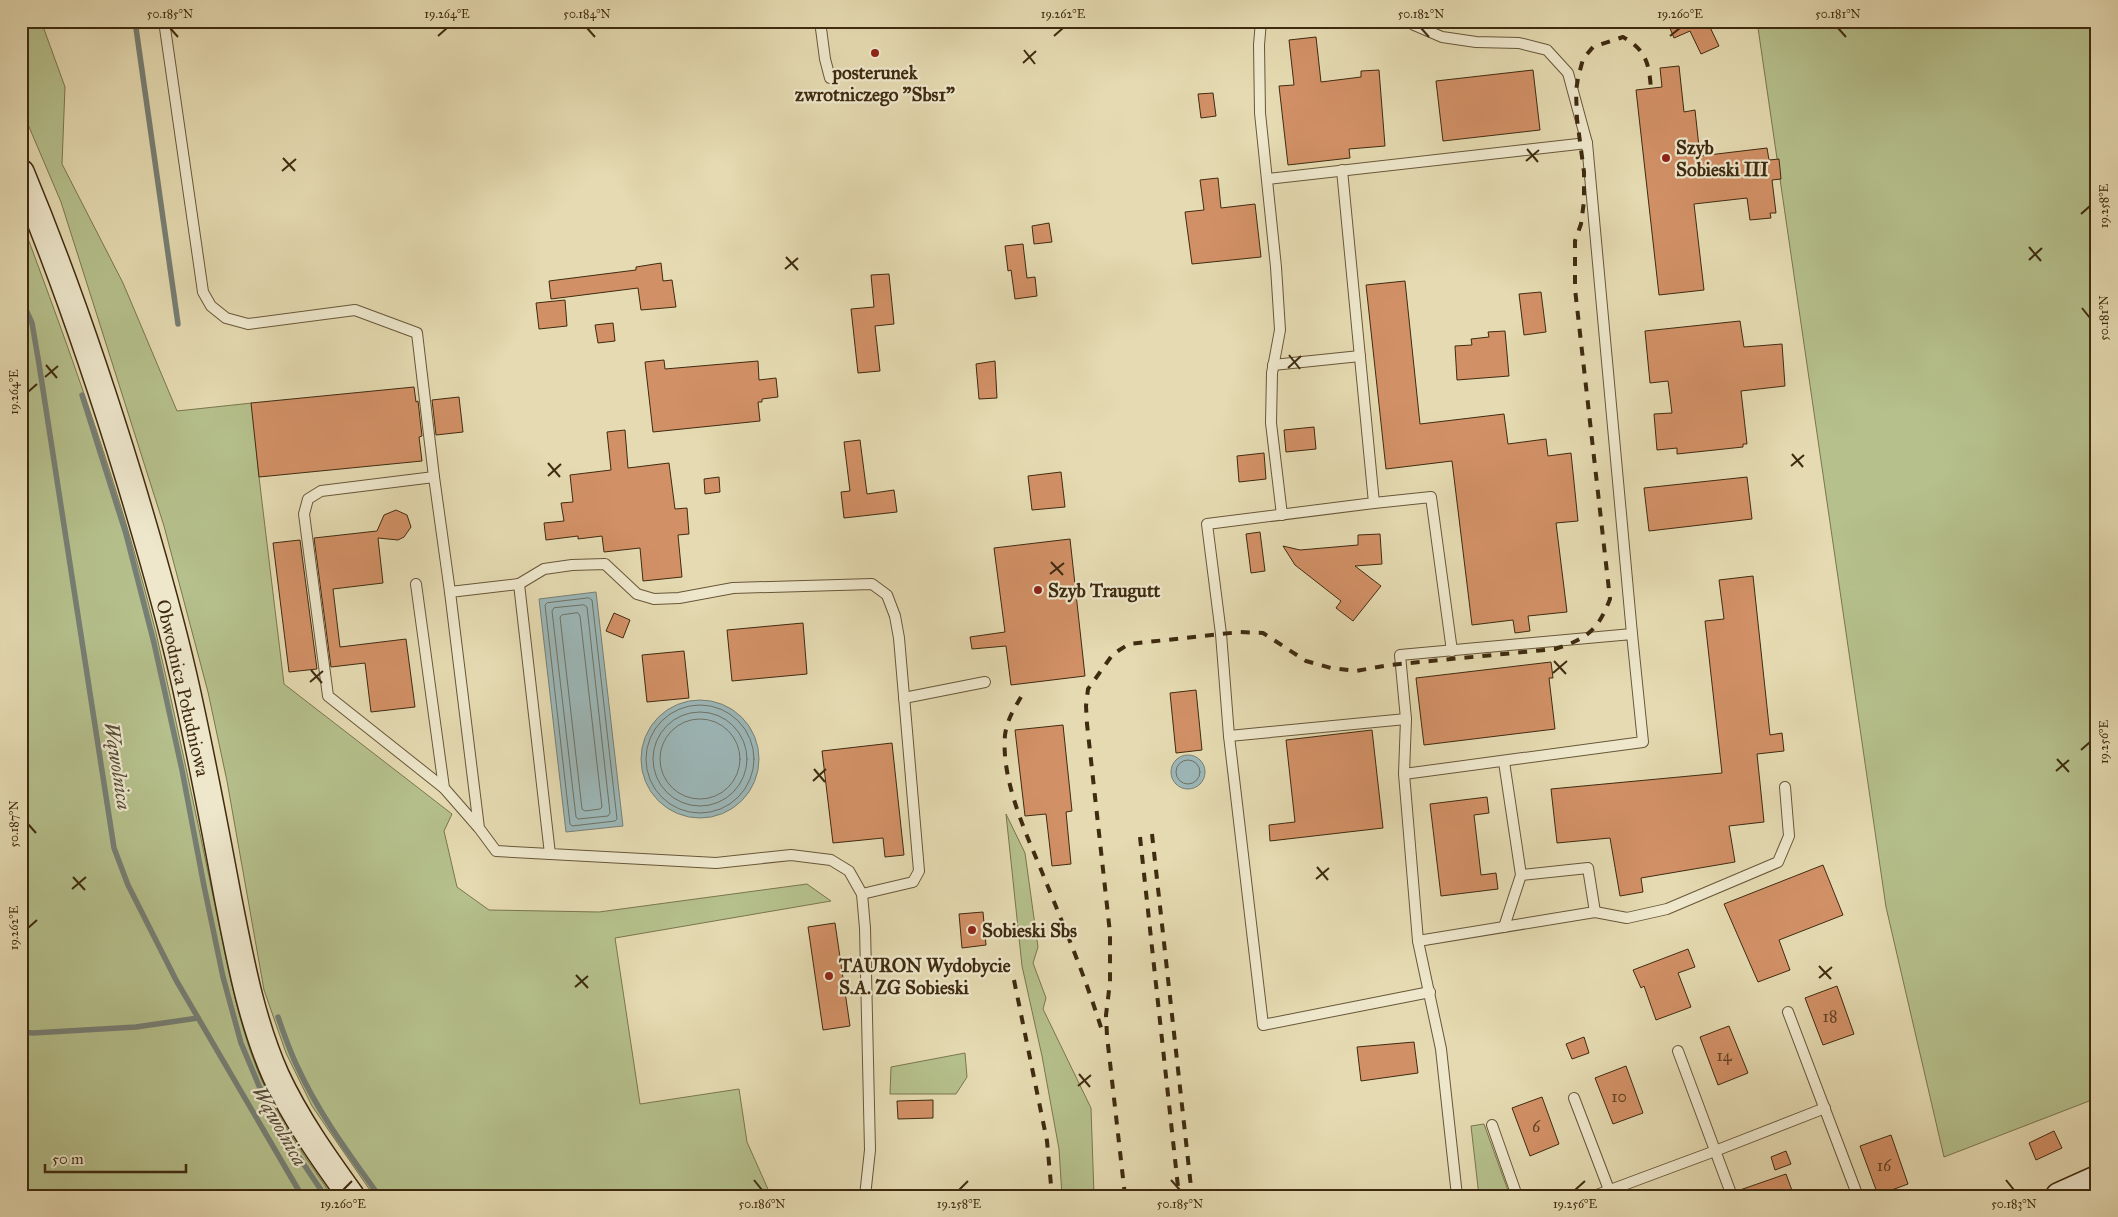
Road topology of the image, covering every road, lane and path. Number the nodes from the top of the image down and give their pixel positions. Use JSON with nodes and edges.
{"nodes":[{"id":1,"x":164,"y":21,"type":"edge"},
{"id":2,"x":820,"y":21,"type":"edge"},
{"id":3,"x":1261,"y":21,"type":"edge"},
{"id":4,"x":1409,"y":21,"type":"edge"},
{"id":5,"x":830,"y":78,"type":"dead end"},
{"id":6,"x":1587,"y":143,"type":"junction"},
{"id":7,"x":1342,"y":170,"type":"junction"},
{"id":8,"x":21,"y":173,"type":"edge"},
{"id":9,"x":1268,"y":179,"type":"junction"},
{"id":10,"x":1360,"y":356,"type":"junction"},
{"id":11,"x":1274,"y":366,"type":"junction"},
{"id":12,"x":434,"y":477,"type":"junction"},
{"id":13,"x":1374,"y":504,"type":"junction"},
{"id":14,"x":1282,"y":515,"type":"junction"},
{"id":15,"x":416,"y":584,"type":"dead end"},
{"id":16,"x":519,"y":584,"type":"junction"},
{"id":17,"x":450,"y":592,"type":"junction"},
{"id":18,"x":1632,"y":634,"type":"junction"},
{"id":19,"x":1452,"y":651,"type":"junction"},
{"id":20,"x":985,"y":682,"type":"dead end"},
{"id":21,"x":904,"y":698,"type":"junction"},
{"id":22,"x":1406,"y":719,"type":"junction"},
{"id":23,"x":1229,"y":736,"type":"junction"},
{"id":24,"x":1504,"y":762,"type":"junction"},
{"id":25,"x":1404,"y":774,"type":"junction"},
{"id":26,"x":1785,"y":787,"type":"dead end"},
{"id":27,"x":444,"y":788,"type":"junction"},
{"id":28,"x":479,"y":828,"type":"junction"},
{"id":29,"x":550,"y":854,"type":"junction"},
{"id":30,"x":1521,"y":875,"type":"junction"},
{"id":31,"x":862,"y":894,"type":"junction"},
{"id":32,"x":1594,"y":912,"type":"junction"},
{"id":33,"x":1504,"y":927,"type":"junction"},
{"id":34,"x":1418,"y":941,"type":"junction"},
{"id":35,"x":1430,"y":992,"type":"junction"},
{"id":36,"x":1788,"y":1012,"type":"dead end"},
{"id":37,"x":1678,"y":1051,"type":"dead end"},
{"id":38,"x":1574,"y":1098,"type":"dead end"},
{"id":39,"x":1824,"y":1108,"type":"junction"},
{"id":40,"x":1492,"y":1126,"type":"dead end"},
{"id":41,"x":1715,"y":1151,"type":"junction"},
{"id":42,"x":2097,"y":1179,"type":"edge"},
{"id":43,"x":1610,"y":1193,"type":"edge"},
{"id":44,"x":1856,"y":1194,"type":"dead end"},
{"id":45,"x":351,"y":1196,"type":"edge"},
{"id":46,"x":865,"y":1196,"type":"edge"},
{"id":47,"x":1456,"y":1196,"type":"edge"},
{"id":48,"x":1517,"y":1196,"type":"edge"},
{"id":49,"x":1594,"y":1196,"type":"edge"},
{"id":50,"x":1732,"y":1196,"type":"edge"},
{"id":51,"x":2059,"y":1196,"type":"edge"}],
"edges":[{"from":1,"to":12,"type":"lane"},
{"from":2,"to":5,"type":"lane"},
{"from":3,"to":9,"type":"lane"},
{"from":4,"to":6,"type":"lane"},
{"from":6,"to":7,"type":"lane"},
{"from":6,"to":18,"type":"lane"},
{"from":7,"to":9,"type":"lane"},
{"from":7,"to":10,"type":"lane"},
{"from":8,"to":45,"type":"main road","name":"Obwodnica Południowa"},
{"from":9,"to":11,"type":"lane"},
{"from":10,"to":11,"type":"lane"},
{"from":10,"to":13,"type":"lane"},
{"from":11,"to":14,"type":"lane"},
{"from":12,"to":17,"type":"lane"},
{"from":12,"to":27,"type":"lane"},
{"from":13,"to":14,"type":"lane"},
{"from":13,"to":19,"type":"lane"},
{"from":14,"to":23,"type":"lane"},
{"from":15,"to":27,"type":"lane"},
{"from":16,"to":17,"type":"lane"},
{"from":16,"to":21,"type":"lane"},
{"from":16,"to":29,"type":"lane"},
{"from":17,"to":28,"type":"lane"},
{"from":18,"to":19,"type":"lane"},
{"from":18,"to":24,"type":"lane"},
{"from":19,"to":22,"type":"lane"},
{"from":20,"to":21,"type":"lane"},
{"from":21,"to":31,"type":"lane"},
{"from":22,"to":23,"type":"lane"},
{"from":22,"to":25,"type":"lane"},
{"from":23,"to":35,"type":"lane"},
{"from":24,"to":25,"type":"lane"},
{"from":24,"to":30,"type":"lane"},
{"from":25,"to":34,"type":"lane"},
{"from":26,"to":32,"type":"lane"},
{"from":27,"to":28,"type":"lane"},
{"from":28,"to":29,"type":"lane"},
{"from":29,"to":31,"type":"lane"},
{"from":30,"to":32,"type":"lane"},
{"from":30,"to":33,"type":"lane"},
{"from":31,"to":46,"type":"lane"},
{"from":32,"to":33,"type":"lane"},
{"from":33,"to":34,"type":"lane"},
{"from":34,"to":35,"type":"lane"},
{"from":35,"to":47,"type":"lane"},
{"from":36,"to":39,"type":"lane"},
{"from":37,"to":41,"type":"lane"},
{"from":38,"to":43,"type":"lane"},
{"from":39,"to":41,"type":"lane"},
{"from":39,"to":44,"type":"lane"},
{"from":40,"to":48,"type":"lane"},
{"from":41,"to":43,"type":"lane"},
{"from":41,"to":50,"type":"lane"},
{"from":42,"to":51,"type":"main road"},
{"from":43,"to":49,"type":"lane"}]}
